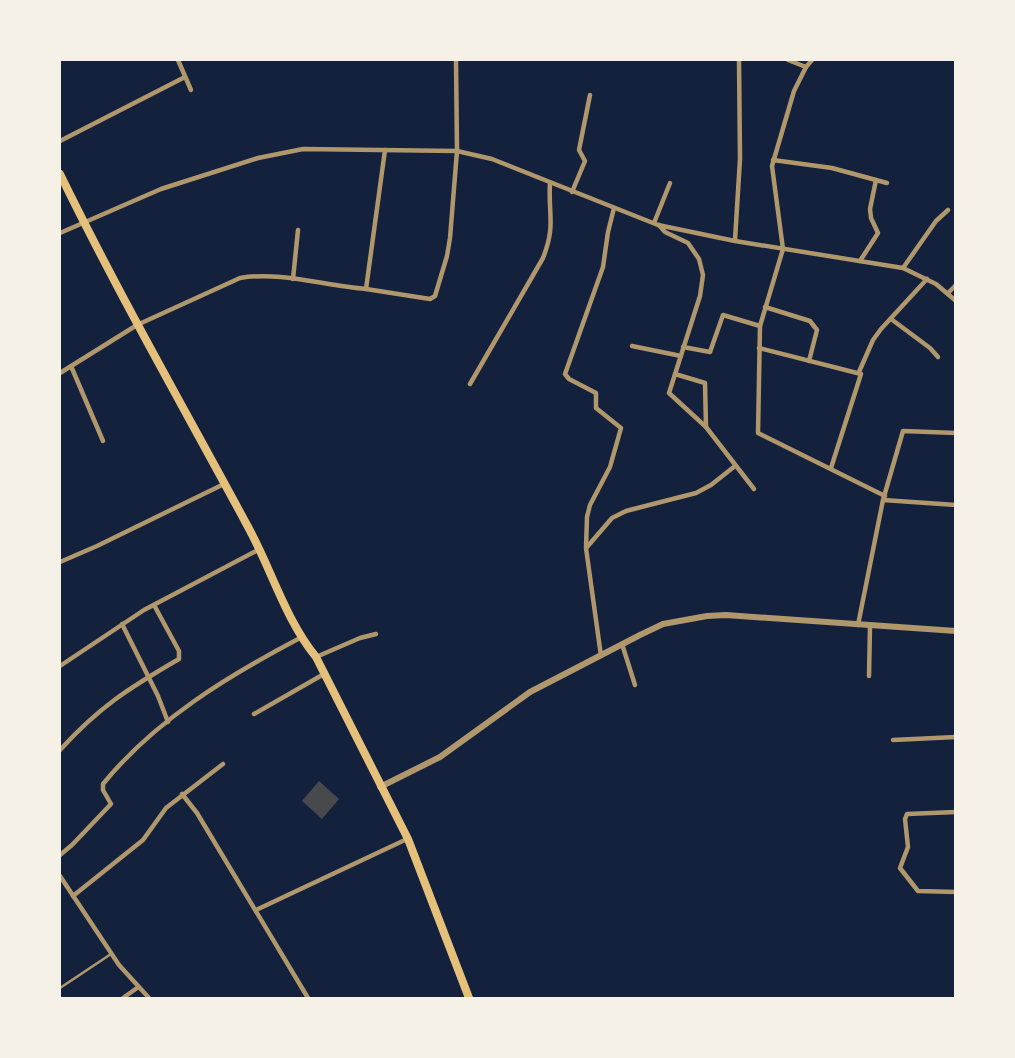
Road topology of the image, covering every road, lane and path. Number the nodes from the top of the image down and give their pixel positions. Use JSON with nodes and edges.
{"nodes":[{"id":1,"x":178,"y":60,"type":"edge"},
{"id":2,"x":456,"y":60,"type":"edge"},
{"id":3,"x":739,"y":60,"type":"edge"},
{"id":4,"x":788,"y":60,"type":"edge"},
{"id":5,"x":812,"y":60,"type":"edge"},
{"id":6,"x":806,"y":66,"type":"junction"},
{"id":7,"x":185,"y":77,"type":"junction"},
{"id":8,"x":191,"y":90,"type":"dead end"},
{"id":9,"x":590,"y":95,"type":"dead end"},
{"id":10,"x":60,"y":141,"type":"edge"},
{"id":11,"x":385,"y":150,"type":"junction"},
{"id":12,"x":457,"y":151,"type":"junction"},
{"id":13,"x":773,"y":160,"type":"junction"},
{"id":14,"x":60,"y":174,"type":"edge"},
{"id":15,"x":876,"y":180,"type":"junction"},
{"id":16,"x":550,"y":183,"type":"junction"},
{"id":17,"x":670,"y":183,"type":"dead end"},
{"id":18,"x":887,"y":183,"type":"dead end"},
{"id":19,"x":572,"y":192,"type":"junction"},
{"id":20,"x":614,"y":208,"type":"junction"},
{"id":21,"x":948,"y":210,"type":"dead end"},
{"id":22,"x":83,"y":221,"type":"junction"},
{"id":23,"x":656,"y":224,"type":"junction"},
{"id":24,"x":298,"y":230,"type":"dead end"},
{"id":25,"x":60,"y":233,"type":"edge"},
{"id":26,"x":735,"y":241,"type":"junction"},
{"id":27,"x":783,"y":249,"type":"junction"},
{"id":28,"x":860,"y":261,"type":"junction"},
{"id":29,"x":903,"y":268,"type":"junction"},
{"id":30,"x":293,"y":279,"type":"junction"},
{"id":31,"x":927,"y":279,"type":"junction"},
{"id":32,"x":956,"y":285,"type":"edge"},
{"id":33,"x":366,"y":289,"type":"junction"},
{"id":34,"x":948,"y":293,"type":"junction"},
{"id":35,"x":956,"y":301,"type":"edge"},
{"id":36,"x":765,"y":307,"type":"junction"},
{"id":37,"x":891,"y":319,"type":"junction"},
{"id":38,"x":137,"y":325,"type":"junction"},
{"id":39,"x":761,"y":326,"type":"junction"},
{"id":40,"x":632,"y":346,"type":"dead end"},
{"id":41,"x":683,"y":347,"type":"junction"},
{"id":42,"x":760,"y":348,"type":"junction"},
{"id":43,"x":681,"y":356,"type":"junction"},
{"id":44,"x":937,"y":357,"type":"dead end"},
{"id":45,"x":809,"y":361,"type":"junction"},
{"id":46,"x":71,"y":366,"type":"junction"},
{"id":47,"x":859,"y":372,"type":"junction"},
{"id":48,"x":60,"y":373,"type":"edge"},
{"id":49,"x":676,"y":374,"type":"junction"},
{"id":50,"x":470,"y":384,"type":"dead end"},
{"id":51,"x":706,"y":427,"type":"junction"},
{"id":52,"x":956,"y":433,"type":"edge"},
{"id":53,"x":103,"y":441,"type":"dead end"},
{"id":54,"x":735,"y":466,"type":"junction"},
{"id":55,"x":831,"y":468,"type":"junction"},
{"id":56,"x":225,"y":483,"type":"junction"},
{"id":57,"x":754,"y":489,"type":"dead end"},
{"id":58,"x":884,"y":498,"type":"junction"},
{"id":59,"x":956,"y":505,"type":"edge"},
{"id":60,"x":586,"y":548,"type":"junction"},
{"id":61,"x":260,"y":549,"type":"junction"},
{"id":62,"x":60,"y":562,"type":"edge"},
{"id":63,"x":153,"y":605,"type":"junction"},
{"id":64,"x":122,"y":624,"type":"junction"},
{"id":65,"x":858,"y":625,"type":"junction"},
{"id":66,"x":870,"y":626,"type":"junction"},
{"id":67,"x":956,"y":631,"type":"edge"},
{"id":68,"x":376,"y":634,"type":"dead end"},
{"id":69,"x":300,"y":638,"type":"junction"},
{"id":70,"x":622,"y":644,"type":"junction"},
{"id":71,"x":601,"y":656,"type":"junction"},
{"id":72,"x":316,"y":657,"type":"junction"},
{"id":73,"x":60,"y":666,"type":"edge"},
{"id":74,"x":325,"y":674,"type":"junction"},
{"id":75,"x":869,"y":676,"type":"dead end"},
{"id":76,"x":148,"y":677,"type":"junction"},
{"id":77,"x":635,"y":685,"type":"dead end"},
{"id":78,"x":254,"y":714,"type":"dead end"},
{"id":79,"x":168,"y":722,"type":"junction"},
{"id":80,"x":956,"y":737,"type":"edge"},
{"id":81,"x":893,"y":740,"type":"dead end"},
{"id":82,"x":60,"y":750,"type":"edge"},
{"id":83,"x":223,"y":764,"type":"dead end"},
{"id":84,"x":380,"y":787,"type":"junction"},
{"id":85,"x":183,"y":794,"type":"junction"},
{"id":86,"x":956,"y":812,"type":"edge"},
{"id":87,"x":408,"y":839,"type":"junction"},
{"id":88,"x":60,"y":855,"type":"edge"},
{"id":89,"x":60,"y":876,"type":"edge"},
{"id":90,"x":956,"y":891,"type":"edge"},
{"id":91,"x":73,"y":896,"type":"junction"},
{"id":92,"x":256,"y":910,"type":"junction"},
{"id":93,"x":111,"y":954,"type":"junction"},
{"id":94,"x":60,"y":988,"type":"edge"},
{"id":95,"x":137,"y":988,"type":"junction"},
{"id":96,"x":122,"y":999,"type":"edge"},
{"id":97,"x":149,"y":999,"type":"edge"},
{"id":98,"x":308,"y":999,"type":"edge"},
{"id":99,"x":469,"y":999,"type":"edge"}],
"edges":[{"from":1,"to":7,"type":"street"},
{"from":2,"to":12,"type":"street"},
{"from":3,"to":26,"type":"street"},
{"from":4,"to":6,"type":"street"},
{"from":5,"to":6,"type":"street"},
{"from":6,"to":13,"type":"street"},
{"from":7,"to":8,"type":"street"},
{"from":7,"to":10,"type":"street"},
{"from":9,"to":19,"type":"street"},
{"from":11,"to":12,"type":"street"},
{"from":11,"to":22,"type":"street"},
{"from":11,"to":33,"type":"street"},
{"from":12,"to":16,"type":"street"},
{"from":12,"to":33,"type":"street"},
{"from":13,"to":15,"type":"street"},
{"from":13,"to":27,"type":"street"},
{"from":14,"to":22,"type":"highway"},
{"from":15,"to":18,"type":"street"},
{"from":15,"to":28,"type":"street"},
{"from":16,"to":19,"type":"street"},
{"from":16,"to":50,"type":"street"},
{"from":17,"to":23,"type":"street"},
{"from":19,"to":20,"type":"street"},
{"from":20,"to":23,"type":"street"},
{"from":20,"to":60,"type":"street"},
{"from":21,"to":29,"type":"street"},
{"from":22,"to":25,"type":"street"},
{"from":22,"to":38,"type":"highway"},
{"from":23,"to":26,"type":"street"},
{"from":23,"to":41,"type":"street"},
{"from":24,"to":30,"type":"street"},
{"from":26,"to":27,"type":"street"},
{"from":27,"to":28,"type":"street"},
{"from":27,"to":36,"type":"street"},
{"from":28,"to":29,"type":"street"},
{"from":29,"to":31,"type":"street"},
{"from":30,"to":33,"type":"street"},
{"from":30,"to":38,"type":"street"},
{"from":31,"to":34,"type":"street"},
{"from":31,"to":37,"type":"street"},
{"from":32,"to":34,"type":"street"},
{"from":34,"to":35,"type":"street"},
{"from":36,"to":39,"type":"street"},
{"from":36,"to":45,"type":"street"},
{"from":37,"to":44,"type":"street"},
{"from":37,"to":47,"type":"street"},
{"from":38,"to":46,"type":"street"},
{"from":38,"to":56,"type":"highway"},
{"from":39,"to":41,"type":"street"},
{"from":39,"to":42,"type":"street"},
{"from":40,"to":43,"type":"street"},
{"from":41,"to":43,"type":"street"},
{"from":42,"to":45,"type":"street"},
{"from":42,"to":55,"type":"street"},
{"from":43,"to":49,"type":"street"},
{"from":45,"to":47,"type":"street"},
{"from":46,"to":48,"type":"street"},
{"from":46,"to":53,"type":"street"},
{"from":47,"to":55,"type":"street"},
{"from":49,"to":51,"type":"street"},
{"from":49,"to":51,"type":"street"},
{"from":51,"to":54,"type":"street"},
{"from":52,"to":58,"type":"street"},
{"from":54,"to":57,"type":"street"},
{"from":54,"to":60,"type":"street"},
{"from":55,"to":58,"type":"street"},
{"from":56,"to":61,"type":"highway"},
{"from":56,"to":62,"type":"street"},
{"from":58,"to":59,"type":"street"},
{"from":58,"to":65,"type":"street"},
{"from":60,"to":71,"type":"street"},
{"from":61,"to":63,"type":"street"},
{"from":61,"to":69,"type":"highway"},
{"from":63,"to":64,"type":"street"},
{"from":63,"to":76,"type":"street"},
{"from":64,"to":73,"type":"street"},
{"from":64,"to":76,"type":"street"},
{"from":65,"to":66,"type":"street"},
{"from":65,"to":70,"type":"street"},
{"from":66,"to":67,"type":"street"},
{"from":66,"to":75,"type":"street"},
{"from":68,"to":72,"type":"street"},
{"from":69,"to":72,"type":"highway"},
{"from":69,"to":79,"type":"street"},
{"from":70,"to":71,"type":"street"},
{"from":70,"to":77,"type":"street"},
{"from":71,"to":84,"type":"street"},
{"from":72,"to":74,"type":"highway"},
{"from":74,"to":78,"type":"street"},
{"from":74,"to":84,"type":"highway"},
{"from":76,"to":79,"type":"street"},
{"from":76,"to":82,"type":"street"},
{"from":79,"to":88,"type":"street"},
{"from":80,"to":81,"type":"street"},
{"from":83,"to":85,"type":"street"},
{"from":84,"to":87,"type":"highway"},
{"from":85,"to":91,"type":"street"},
{"from":85,"to":92,"type":"street"},
{"from":86,"to":90,"type":"street"},
{"from":87,"to":92,"type":"street"},
{"from":87,"to":99,"type":"highway"},
{"from":89,"to":91,"type":"street"},
{"from":91,"to":93,"type":"street"},
{"from":92,"to":98,"type":"street"},
{"from":93,"to":94,"type":"lane"},
{"from":93,"to":95,"type":"street"},
{"from":95,"to":96,"type":"street"},
{"from":95,"to":97,"type":"street"}]}
